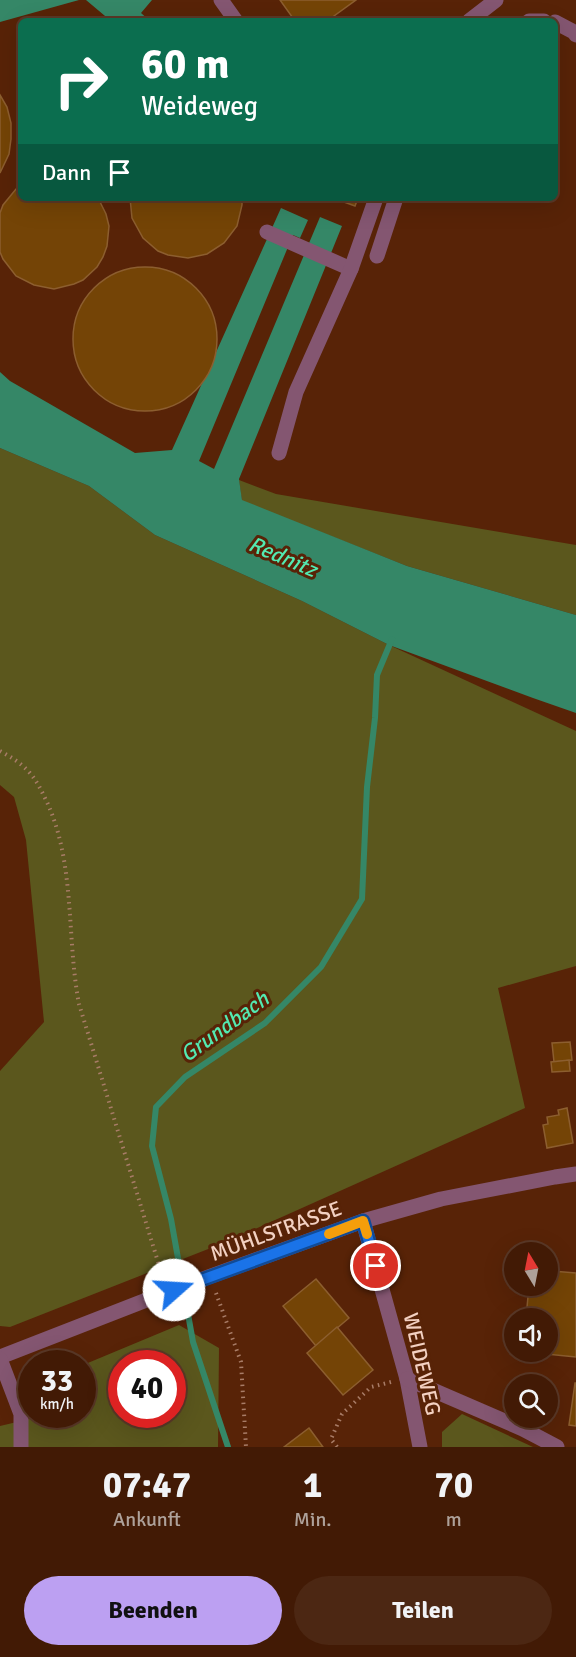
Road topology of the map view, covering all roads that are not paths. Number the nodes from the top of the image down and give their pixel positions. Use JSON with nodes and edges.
{"nodes":[{"id":1,"x":221,"y":0,"type":"edge"},
{"id":2,"x":496,"y":0,"type":"edge"},
{"id":3,"x":235,"y":18,"type":"edge"},
{"id":4,"x":473,"y":18,"type":"edge"},
{"id":5,"x":558,"y":24,"type":"edge"},
{"id":6,"x":576,"y":35,"type":"edge"},
{"id":7,"x":375,"y":201,"type":"edge"},
{"id":8,"x":395,"y":201,"type":"edge"},
{"id":9,"x":267,"y":232,"type":"dead end"},
{"id":10,"x":377,"y":256,"type":"dead end"},
{"id":11,"x":351,"y":269,"type":"junction"},
{"id":12,"x":279,"y":453,"type":"dead end"},
{"id":13,"x":576,"y":1174,"type":"edge"},
{"id":14,"x":363,"y":1221,"type":"junction"},
{"id":15,"x":0,"y":1358,"type":"edge"},
{"id":16,"x":407,"y":1379,"type":"junction"},
{"id":17,"x":21,"y":1447,"type":"edge"},
{"id":18,"x":420,"y":1447,"type":"edge"},
{"id":19,"x":557,"y":1447,"type":"edge"}],
"edges":[{"from":1,"to":3,"type":"street"},
{"from":2,"to":4,"type":"street"},
{"from":5,"to":6,"type":"street"},
{"from":7,"to":11,"type":"street"},
{"from":8,"to":10,"type":"street"},
{"from":9,"to":11,"type":"street"},
{"from":11,"to":12,"type":"street"},
{"from":13,"to":14,"type":"street","name":"MÜHLSTRASSE"},
{"from":14,"to":15,"type":"street","name":"MÜHLSTRASSE"},
{"from":14,"to":16,"type":"street","name":"WEIDEWEG"},
{"from":15,"to":17,"type":"street"},
{"from":16,"to":18,"type":"street","name":"WEIDEWEG"},
{"from":16,"to":19,"type":"street"}]}
